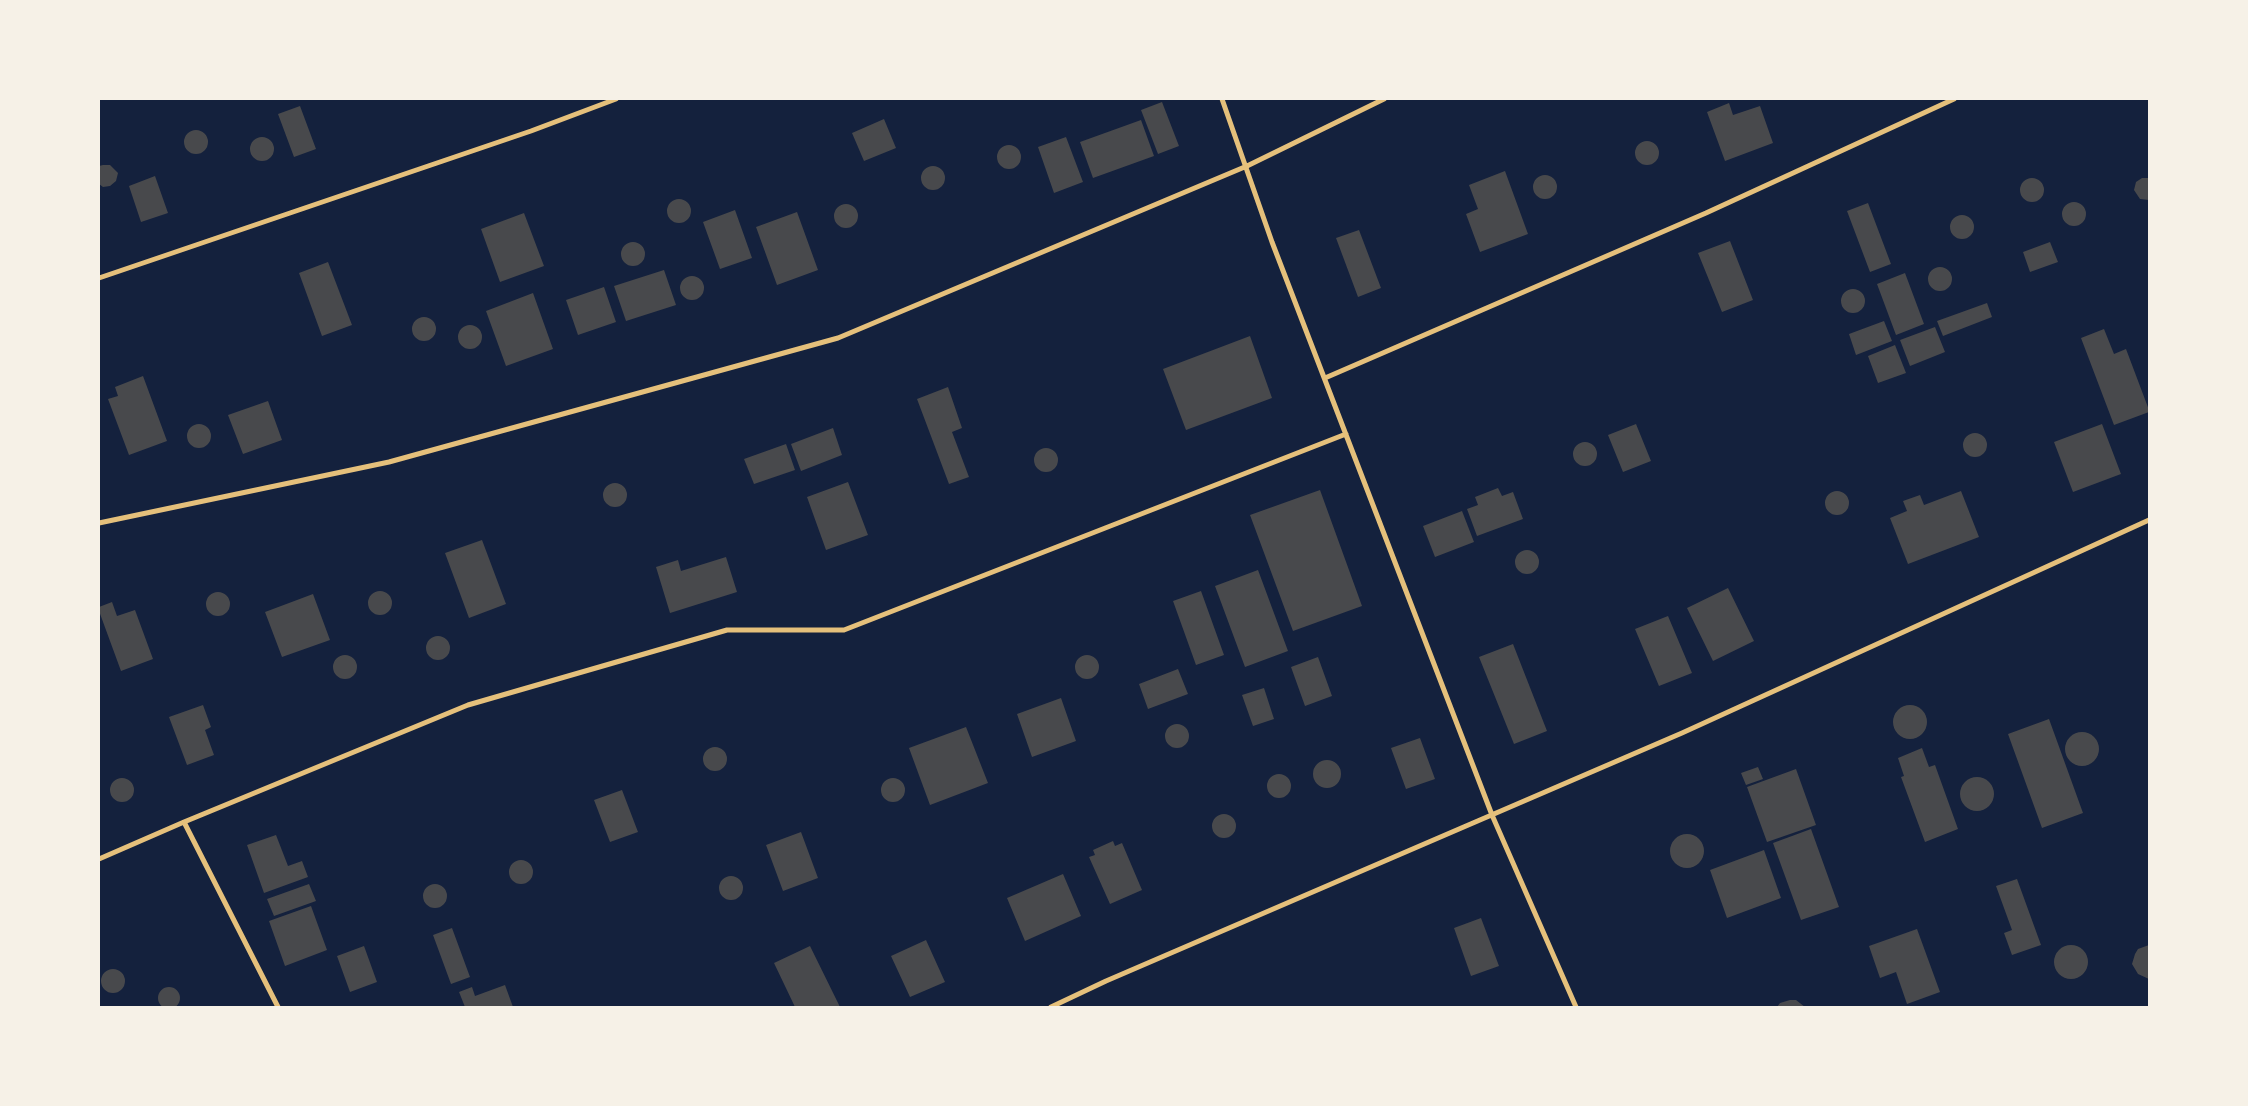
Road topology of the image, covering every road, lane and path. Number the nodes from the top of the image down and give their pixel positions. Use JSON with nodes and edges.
{"nodes":[{"id":1,"x":616,"y":99,"type":"edge"},
{"id":2,"x":1222,"y":99,"type":"edge"},
{"id":3,"x":1384,"y":99,"type":"edge"},
{"id":4,"x":1954,"y":99,"type":"edge"},
{"id":5,"x":1247,"y":166,"type":"junction"},
{"id":6,"x":99,"y":278,"type":"edge"},
{"id":7,"x":1325,"y":378,"type":"junction"},
{"id":8,"x":1346,"y":434,"type":"junction"},
{"id":9,"x":2149,"y":520,"type":"edge"},
{"id":10,"x":99,"y":523,"type":"edge"},
{"id":11,"x":1492,"y":815,"type":"junction"},
{"id":12,"x":184,"y":822,"type":"junction"},
{"id":13,"x":99,"y":859,"type":"edge"},
{"id":14,"x":278,"y":1007,"type":"edge"},
{"id":15,"x":1051,"y":1007,"type":"edge"},
{"id":16,"x":1576,"y":1007,"type":"edge"}],
"edges":[{"from":1,"to":6,"type":"street"},
{"from":2,"to":5,"type":"street"},
{"from":3,"to":5,"type":"street"},
{"from":4,"to":7,"type":"street"},
{"from":5,"to":7,"type":"street"},
{"from":5,"to":10,"type":"street"},
{"from":7,"to":8,"type":"street"},
{"from":8,"to":11,"type":"street"},
{"from":8,"to":12,"type":"street"},
{"from":9,"to":11,"type":"street"},
{"from":11,"to":15,"type":"street"},
{"from":11,"to":16,"type":"street"},
{"from":12,"to":13,"type":"street"},
{"from":12,"to":14,"type":"street"}]}
